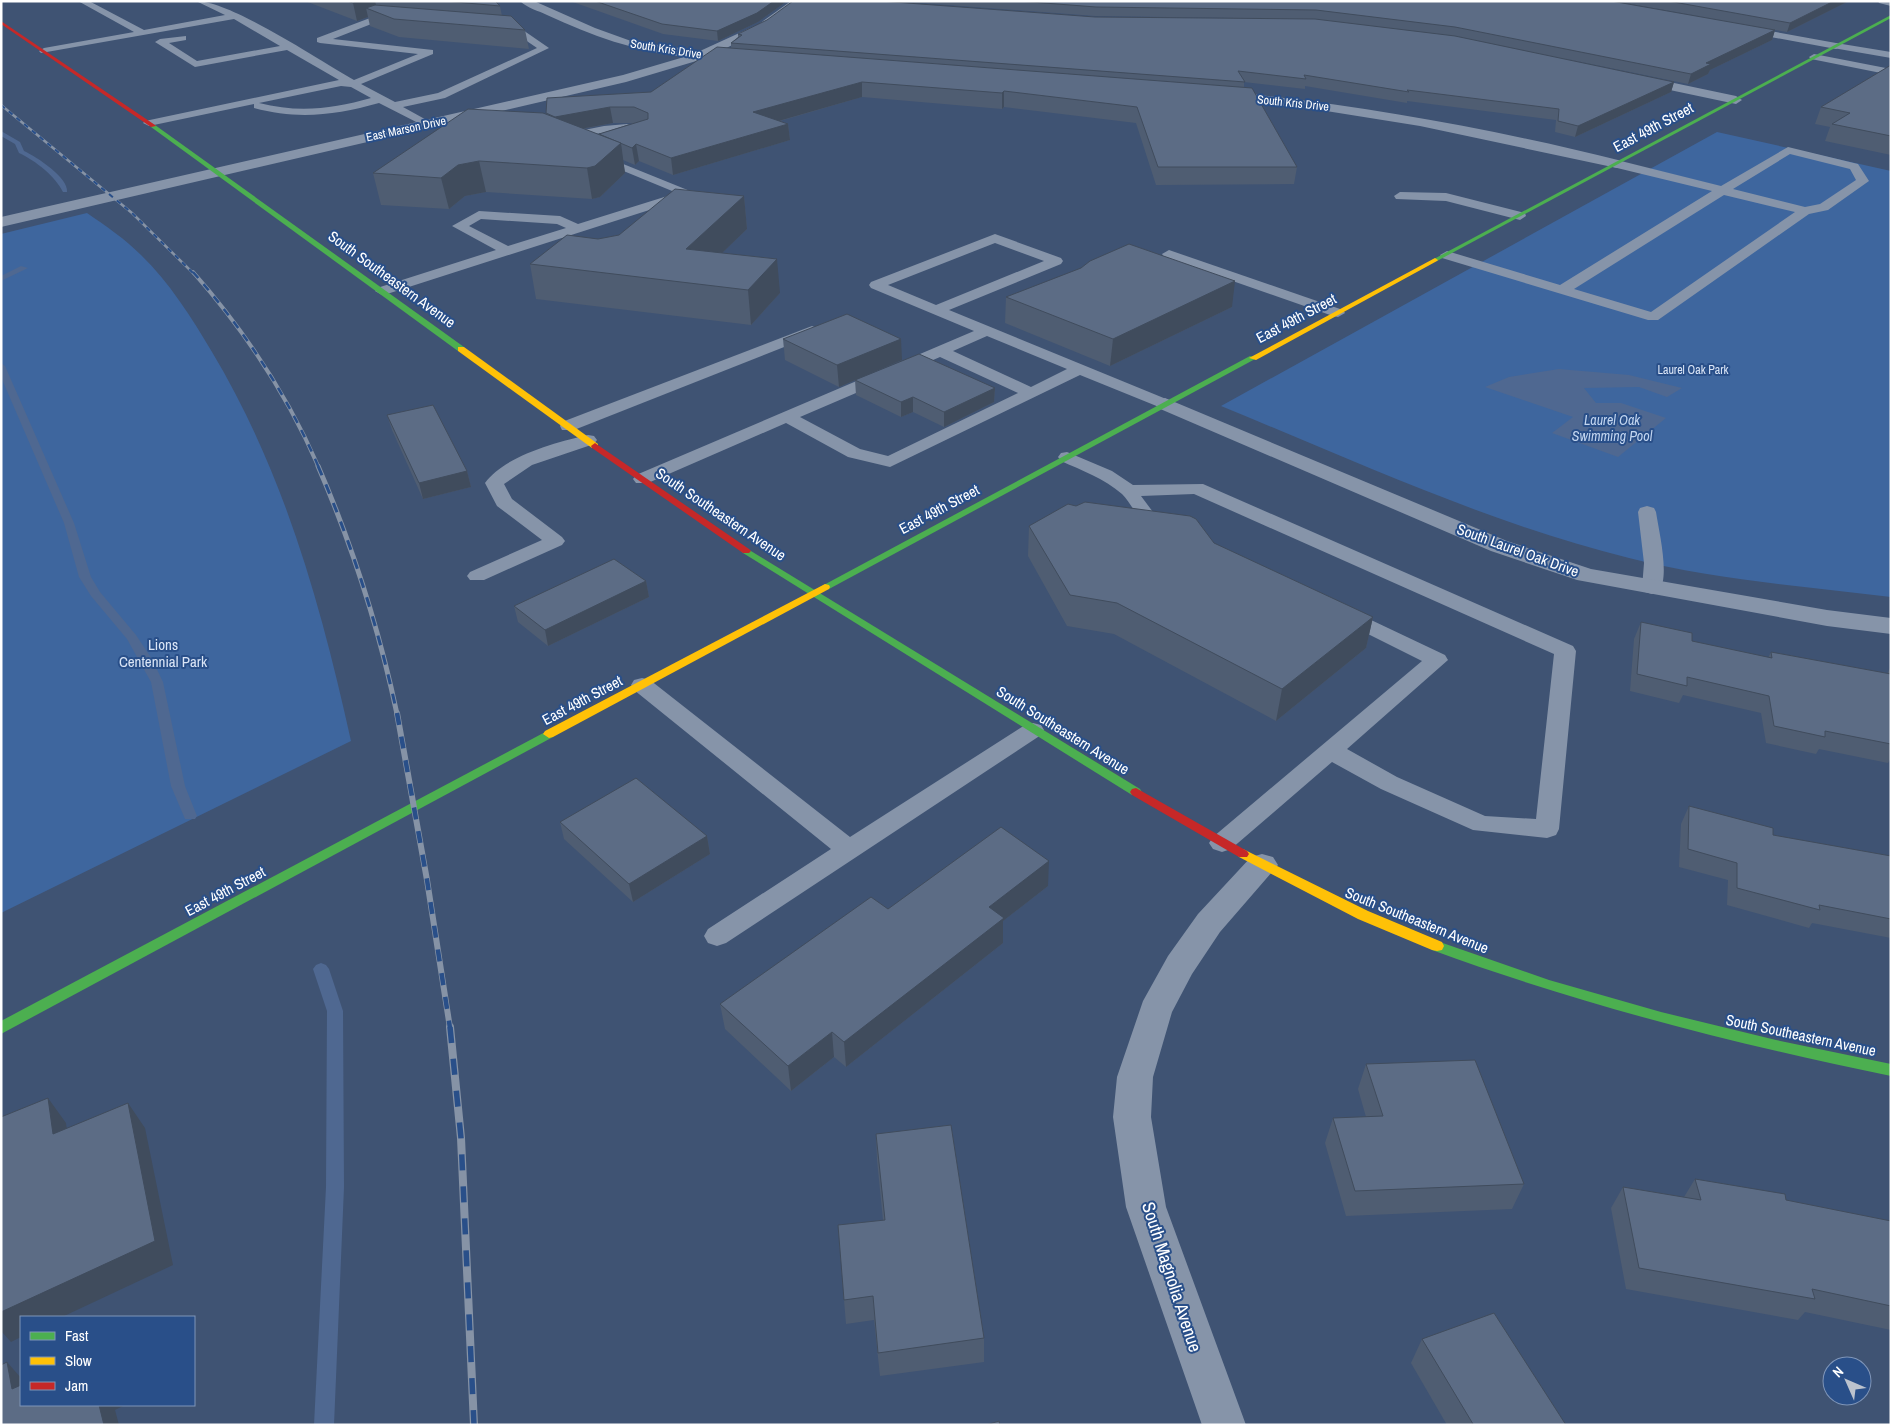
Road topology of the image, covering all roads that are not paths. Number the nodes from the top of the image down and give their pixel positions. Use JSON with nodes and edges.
{"nodes":[{"id":1,"x":82,"y":1,"type":"edge"},
{"id":2,"x":200,"y":1,"type":"edge"},
{"id":3,"x":525,"y":1,"type":"edge"},
{"id":4,"x":798,"y":1,"type":"edge"},
{"id":5,"x":1883,"y":1,"type":"edge"},
{"id":6,"x":1891,"y":2,"type":"edge"},
{"id":7,"x":235,"y":16,"type":"junction"},
{"id":8,"x":1891,"y":16,"type":"edge"},
{"id":9,"x":408,"y":20,"type":"edge"},
{"id":10,"x":1,"y":22,"type":"edge"},
{"id":11,"x":250,"y":25,"type":"junction"},
{"id":12,"x":1729,"y":27,"type":"edge"},
{"id":13,"x":487,"y":28,"type":"edge"},
{"id":14,"x":232,"y":29,"type":"dead end"},
{"id":15,"x":143,"y":33,"type":"junction"},
{"id":16,"x":196,"y":35,"type":"dead end"},
{"id":17,"x":320,"y":40,"type":"junction"},
{"id":18,"x":1836,"y":46,"type":"junction"},
{"id":19,"x":291,"y":48,"type":"junction"},
{"id":20,"x":44,"y":51,"type":"junction"},
{"id":21,"x":702,"y":55,"type":"junction"},
{"id":22,"x":1891,"y":56,"type":"edge"},
{"id":23,"x":1814,"y":58,"type":"junction"},
{"id":24,"x":751,"y":59,"type":"edge"},
{"id":25,"x":329,"y":70,"type":"junction"},
{"id":26,"x":1891,"y":72,"type":"edge"},
{"id":27,"x":310,"y":74,"type":"dead end"},
{"id":28,"x":1622,"y":76,"type":"edge"},
{"id":29,"x":353,"y":84,"type":"junction"},
{"id":30,"x":1208,"y":94,"type":"edge"},
{"id":31,"x":221,"y":98,"type":"dead end"},
{"id":32,"x":381,"y":99,"type":"junction"},
{"id":33,"x":1736,"y":100,"type":"junction"},
{"id":34,"x":308,"y":101,"type":"dead end"},
{"id":35,"x":344,"y":101,"type":"dead end"},
{"id":36,"x":234,"y":106,"type":"junction"},
{"id":37,"x":258,"y":106,"type":"junction"},
{"id":38,"x":393,"y":106,"type":"junction"},
{"id":39,"x":490,"y":111,"type":"junction"},
{"id":40,"x":506,"y":118,"type":"edge"},
{"id":41,"x":149,"y":123,"type":"junction"},
{"id":42,"x":428,"y":125,"type":"junction"},
{"id":43,"x":618,"y":141,"type":"edge"},
{"id":44,"x":600,"y":146,"type":"edge"},
{"id":45,"x":573,"y":147,"type":"edge"},
{"id":46,"x":1617,"y":164,"type":"junction"},
{"id":47,"x":219,"y":172,"type":"junction"},
{"id":48,"x":1721,"y":190,"type":"junction"},
{"id":49,"x":1400,"y":196,"type":"dead end"},
{"id":50,"x":1805,"y":211,"type":"junction"},
{"id":51,"x":1520,"y":216,"type":"junction"},
{"id":52,"x":1,"y":222,"type":"edge"},
{"id":53,"x":578,"y":229,"type":"junction"},
{"id":54,"x":508,"y":251,"type":"junction"},
{"id":55,"x":1169,"y":254,"type":"dead end"},
{"id":56,"x":1447,"y":255,"type":"junction"},
{"id":57,"x":1043,"y":266,"type":"junction"},
{"id":58,"x":1065,"y":271,"type":"dead end"},
{"id":59,"x":987,"y":289,"type":"junction"},
{"id":60,"x":1563,"y":289,"type":"junction"},
{"id":61,"x":382,"y":291,"type":"junction"},
{"id":62,"x":1013,"y":296,"type":"edge"},
{"id":63,"x":936,"y":310,"type":"junction"},
{"id":64,"x":1338,"y":313,"type":"junction"},
{"id":65,"x":824,"y":326,"type":"edge"},
{"id":66,"x":987,"y":331,"type":"junction"},
{"id":67,"x":939,"y":351,"type":"junction"},
{"id":68,"x":1080,"y":369,"type":"junction"},
{"id":69,"x":1032,"y":393,"type":"junction"},
{"id":70,"x":1165,"y":404,"type":"junction"},
{"id":71,"x":787,"y":417,"type":"junction"},
{"id":72,"x":568,"y":426,"type":"junction"},
{"id":73,"x":588,"y":440,"type":"junction"},
{"id":74,"x":1067,"y":457,"type":"junction"},
{"id":75,"x":642,"y":480,"type":"junction"},
{"id":76,"x":1129,"y":491,"type":"junction"},
{"id":77,"x":1647,"y":512,"type":"dead end"},
{"id":78,"x":1181,"y":534,"type":"edge"},
{"id":79,"x":477,"y":576,"type":"dead end"},
{"id":80,"x":1652,"y":588,"type":"junction"},
{"id":81,"x":813,"y":593,"type":"junction"},
{"id":82,"x":1322,"y":604,"type":"edge"},
{"id":83,"x":1891,"y":626,"type":"edge"},
{"id":84,"x":642,"y":684,"type":"junction"},
{"id":85,"x":1033,"y":730,"type":"junction"},
{"id":86,"x":1330,"y":750,"type":"junction"},
{"id":87,"x":1222,"y":843,"type":"junction"},
{"id":88,"x":848,"y":850,"type":"junction"},
{"id":89,"x":1262,"y":866,"type":"junction"},
{"id":90,"x":717,"y":936,"type":"dead end"},
{"id":91,"x":1,"y":1028,"type":"edge"},
{"id":92,"x":1891,"y":1070,"type":"edge"},
{"id":93,"x":1224,"y":1425,"type":"edge"}],
"edges":[{"from":1,"to":15,"type":"lane"},
{"from":2,"to":7,"type":"lane"},
{"from":3,"to":21,"type":"street","name":"South Kris Drive"},
{"from":4,"to":21,"type":"street","name":"East Marson Drive"},
{"from":5,"to":6,"type":"street"},
{"from":7,"to":11,"type":"lane"},
{"from":7,"to":15,"type":"lane"},
{"from":8,"to":18,"type":"street","name":"East 49th Street"},
{"from":9,"to":17,"type":"lane"},
{"from":10,"to":20,"type":"street","name":"South Southeastern Avenue"},
{"from":11,"to":14,"type":"lane"},
{"from":11,"to":19,"type":"lane"},
{"from":12,"to":18,"type":"street"},
{"from":13,"to":38,"type":"lane"},
{"from":15,"to":20,"type":"lane"},
{"from":16,"to":19,"type":"lane"},
{"from":17,"to":19,"type":"lane"},
{"from":17,"to":29,"type":"lane"},
{"from":18,"to":22,"type":"lane"},
{"from":18,"to":23,"type":"street","name":"East 49th Street"},
{"from":19,"to":25,"type":"lane"},
{"from":20,"to":41,"type":"street","name":"South Southeastern Avenue"},
{"from":21,"to":24,"type":"street","name":"South Kris Drive"},
{"from":21,"to":39,"type":"street","name":"East Marson Drive"},
{"from":23,"to":26,"type":"lane"},
{"from":23,"to":33,"type":"street","name":"East 49th Street"},
{"from":25,"to":27,"type":"lane"},
{"from":25,"to":29,"type":"lane"},
{"from":28,"to":33,"type":"street"},
{"from":29,"to":32,"type":"lane"},
{"from":29,"to":36,"type":"lane"},
{"from":30,"to":46,"type":"street","name":"South Kris Drive"},
{"from":31,"to":36,"type":"lane"},
{"from":32,"to":35,"type":"lane"},
{"from":32,"to":37,"type":"lane"},
{"from":32,"to":38,"type":"lane"},
{"from":33,"to":46,"type":"street","name":"East 49th Street"},
{"from":34,"to":37,"type":"lane"},
{"from":36,"to":37,"type":"lane"},
{"from":36,"to":41,"type":"lane"},
{"from":38,"to":42,"type":"lane"},
{"from":39,"to":40,"type":"lane"},
{"from":39,"to":42,"type":"street","name":"East Marson Drive"},
{"from":41,"to":47,"type":"street","name":"South Southeastern Avenue"},
{"from":42,"to":47,"type":"street","name":"East Marson Drive"},
{"from":43,"to":45,"type":"lane"},
{"from":44,"to":53,"type":"lane"},
{"from":46,"to":48,"type":"lane"},
{"from":46,"to":51,"type":"street","name":"East 49th Street"},
{"from":47,"to":52,"type":"street","name":"East Marson Drive"},
{"from":47,"to":61,"type":"street","name":"South Southeastern Avenue"},
{"from":48,"to":50,"type":"lane"},
{"from":48,"to":50,"type":"lane"},
{"from":48,"to":60,"type":"lane"},
{"from":49,"to":51,"type":"lane"},
{"from":50,"to":60,"type":"lane"},
{"from":51,"to":56,"type":"street","name":"East 49th Street"},
{"from":53,"to":54,"type":"lane"},
{"from":53,"to":54,"type":"lane"},
{"from":54,"to":61,"type":"lane"},
{"from":55,"to":64,"type":"lane"},
{"from":56,"to":60,"type":"lane"},
{"from":56,"to":64,"type":"street","name":"East 49th Street"},
{"from":57,"to":58,"type":"lane"},
{"from":57,"to":59,"type":"lane"},
{"from":57,"to":63,"type":"lane"},
{"from":59,"to":62,"type":"lane"},
{"from":59,"to":63,"type":"lane"},
{"from":61,"to":72,"type":"street","name":"South Southeastern Avenue"},
{"from":63,"to":66,"type":"lane"},
{"from":64,"to":70,"type":"street","name":"East 49th Street"},
{"from":65,"to":72,"type":"lane"},
{"from":66,"to":67,"type":"lane"},
{"from":66,"to":68,"type":"lane"},
{"from":67,"to":69,"type":"lane"},
{"from":67,"to":71,"type":"lane"},
{"from":68,"to":69,"type":"lane"},
{"from":68,"to":70,"type":"lane"},
{"from":69,"to":71,"type":"lane"},
{"from":70,"to":74,"type":"street","name":"East 49th Street"},
{"from":70,"to":80,"type":"street","name":"South Laurel Oak Drive"},
{"from":71,"to":75,"type":"lane"},
{"from":72,"to":73,"type":"street","name":"South Southeastern Avenue"},
{"from":73,"to":75,"type":"street","name":"South Southeastern Avenue"},
{"from":73,"to":79,"type":"lane"},
{"from":74,"to":76,"type":"lane"},
{"from":74,"to":81,"type":"street","name":"East 49th Street"},
{"from":75,"to":81,"type":"street","name":"South Southeastern Avenue"},
{"from":76,"to":78,"type":"lane"},
{"from":76,"to":86,"type":"lane"},
{"from":77,"to":80,"type":"lane"},
{"from":80,"to":83,"type":"street","name":"South Laurel Oak Drive"},
{"from":81,"to":84,"type":"street","name":"East 49th Street"},
{"from":81,"to":85,"type":"street","name":"South Southeastern Avenue"},
{"from":82,"to":86,"type":"lane"},
{"from":84,"to":88,"type":"lane"},
{"from":84,"to":91,"type":"street","name":"East 49th Street"},
{"from":85,"to":87,"type":"street","name":"South Southeastern Avenue"},
{"from":85,"to":88,"type":"lane"},
{"from":86,"to":87,"type":"lane"},
{"from":87,"to":89,"type":"street","name":"South Southeastern Avenue"},
{"from":88,"to":90,"type":"lane"},
{"from":89,"to":92,"type":"street","name":"South Southeastern Avenue"},
{"from":89,"to":93,"type":"street","name":"South Magnolia Avenue"}]}
